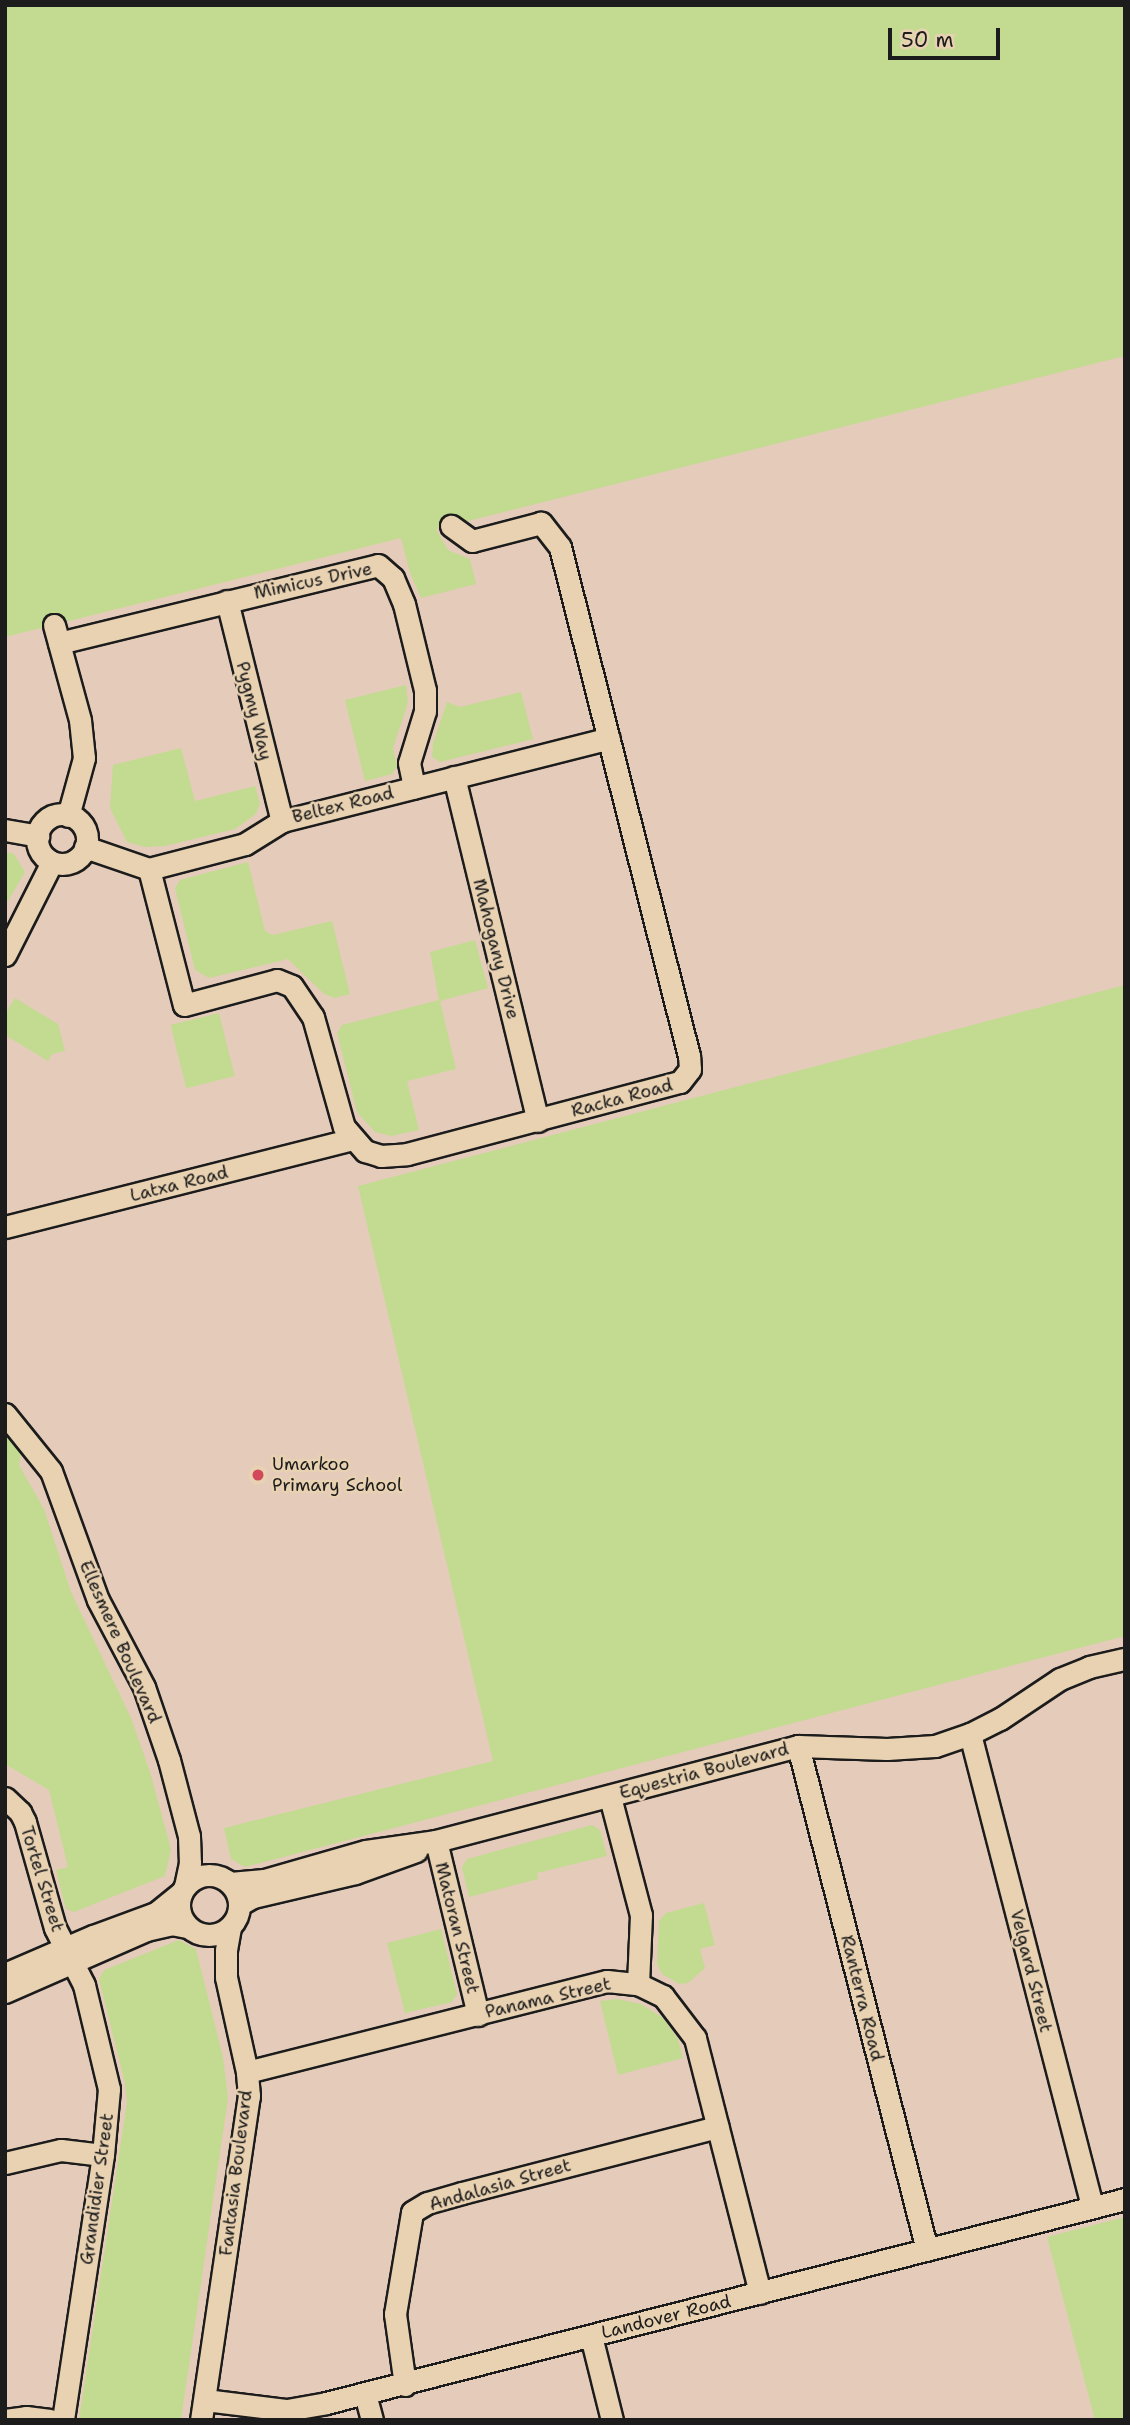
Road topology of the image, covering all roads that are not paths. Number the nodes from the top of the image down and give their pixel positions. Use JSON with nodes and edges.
{"nodes":[{"id":1,"x":451,"y":526,"type":"dead end"},
{"id":2,"x":227,"y":601,"type":"junction"},
{"id":3,"x":608,"y":738,"type":"junction"},
{"id":4,"x":454,"y":778,"type":"junction"},
{"id":5,"x":414,"y":788,"type":"junction"},
{"id":6,"x":68,"y":816,"type":"junction"},
{"id":7,"x":282,"y":821,"type":"junction"},
{"id":8,"x":5,"y":830,"type":"edge"},
{"id":9,"x":38,"y":836,"type":"junction"},
{"id":10,"x":85,"y":847,"type":"junction"},
{"id":11,"x":54,"y":863,"type":"junction"},
{"id":12,"x":149,"y":869,"type":"junction"},
{"id":13,"x":5,"y":955,"type":"edge"},
{"id":14,"x":538,"y":1121,"type":"junction"},
{"id":15,"x":352,"y":1139,"type":"junction"},
{"id":16,"x":5,"y":1227,"type":"edge"},
{"id":17,"x":5,"y":1414,"type":"edge"},
{"id":18,"x":1125,"y":1659,"type":"edge"},
{"id":19,"x":971,"y":1734,"type":"junction"},
{"id":20,"x":798,"y":1746,"type":"junction"},
{"id":21,"x":610,"y":1797,"type":"junction"},
{"id":22,"x":5,"y":1798,"type":"edge"},
{"id":23,"x":189,"y":1836,"type":"junction"},
{"id":24,"x":436,"y":1840,"type":"junction"},
{"id":25,"x":221,"y":1879,"type":"junction"},
{"id":26,"x":183,"y":1889,"type":"junction"},
{"id":27,"x":239,"y":1905,"type":"junction"},
{"id":28,"x":230,"y":1927,"type":"junction"},
{"id":29,"x":195,"y":1931,"type":"junction"},
{"id":30,"x":69,"y":1955,"type":"junction"},
{"id":31,"x":5,"y":1975,"type":"edge"},
{"id":32,"x":226,"y":1977,"type":"junction"},
{"id":33,"x":638,"y":1984,"type":"junction"},
{"id":34,"x":5,"y":1992,"type":"edge"},
{"id":35,"x":478,"y":2015,"type":"junction"},
{"id":36,"x":247,"y":2072,"type":"junction"},
{"id":37,"x":718,"y":2127,"type":"junction"},
{"id":38,"x":103,"y":2155,"type":"junction"},
{"id":39,"x":5,"y":2162,"type":"edge"},
{"id":40,"x":1125,"y":2199,"type":"edge"},
{"id":41,"x":1092,"y":2207,"type":"junction"},
{"id":42,"x":927,"y":2250,"type":"junction"},
{"id":43,"x":760,"y":2292,"type":"junction"},
{"id":44,"x":590,"y":2336,"type":"junction"},
{"id":45,"x":405,"y":2385,"type":"junction"},
{"id":46,"x":365,"y":2394,"type":"junction"},
{"id":47,"x":203,"y":2410,"type":"edge"},
{"id":48,"x":5,"y":2420,"type":"edge"},
{"id":49,"x":50,"y":2420,"type":"edge"},
{"id":50,"x":63,"y":2420,"type":"edge"},
{"id":51,"x":372,"y":2420,"type":"edge"},
{"id":52,"x":612,"y":2420,"type":"edge"}],
"edges":[{"from":1,"to":3,"type":"street","name":"Racka Road"},
{"from":2,"to":5,"type":"street","name":"Mimicus Drive"},
{"from":2,"to":6,"type":"street","name":"Mimicus Drive"},
{"from":2,"to":7,"type":"street","name":"Pygmy Way"},
{"from":3,"to":4,"type":"street","name":"Beltex Road"},
{"from":3,"to":14,"type":"street","name":"Racka Road"},
{"from":4,"to":5,"type":"street","name":"Beltex Road"},
{"from":4,"to":14,"type":"street","name":"Mahogany Drive"},
{"from":5,"to":7,"type":"street","name":"Beltex Road"},
{"from":6,"to":9,"type":"street"},
{"from":6,"to":10,"type":"street"},
{"from":7,"to":12,"type":"street","name":"Beltex Road"},
{"from":8,"to":9,"type":"street"},
{"from":9,"to":11,"type":"street"},
{"from":10,"to":11,"type":"street"},
{"from":10,"to":12,"type":"street"},
{"from":11,"to":13,"type":"street"},
{"from":12,"to":15,"type":"street"},
{"from":14,"to":15,"type":"street","name":"Racka Road"},
{"from":15,"to":16,"type":"street","name":"Latxa Road"},
{"from":17,"to":23,"type":"street","name":"Ellesmere Boulevard"},
{"from":18,"to":19,"type":"street","name":"Equestria Boulevard"},
{"from":19,"to":20,"type":"street","name":"Equestria Boulevard"},
{"from":19,"to":41,"type":"street","name":"Velgard Street"},
{"from":20,"to":21,"type":"street","name":"Equestria Boulevard"},
{"from":20,"to":42,"type":"street","name":"Ranterra Road"},
{"from":21,"to":24,"type":"street","name":"Equestria Boulevard"},
{"from":21,"to":33,"type":"street"},
{"from":22,"to":30,"type":"street","name":"Tortel Street"},
{"from":23,"to":25,"type":"street"},
{"from":23,"to":26,"type":"street","name":"Ellesmere Boulevard"},
{"from":24,"to":25,"type":"street","name":"Equestria Boulevard"},
{"from":24,"to":27,"type":"street","name":"Equestria Boulevard"},
{"from":24,"to":35,"type":"street","name":"Matoran Street"},
{"from":25,"to":26,"type":"street"},
{"from":25,"to":27,"type":"street"},
{"from":26,"to":29,"type":"street"},
{"from":26,"to":30,"type":"street"},
{"from":27,"to":28,"type":"street"},
{"from":28,"to":29,"type":"street"},
{"from":28,"to":32,"type":"street","name":"Fantasia Boulevard"},
{"from":29,"to":30,"type":"street"},
{"from":29,"to":32,"type":"street"},
{"from":30,"to":31,"type":"street"},
{"from":30,"to":34,"type":"street"},
{"from":30,"to":38,"type":"street","name":"Grandidier Street"},
{"from":32,"to":36,"type":"street","name":"Fantasia Boulevard"},
{"from":33,"to":35,"type":"street","name":"Panama Street"},
{"from":33,"to":37,"type":"street","name":"Panama Street"},
{"from":35,"to":36,"type":"street","name":"Panama Street"},
{"from":36,"to":47,"type":"street","name":"Fantasia Boulevard"},
{"from":37,"to":43,"type":"street","name":"Panama Street"},
{"from":37,"to":45,"type":"street","name":"Andalasia Street"},
{"from":38,"to":39,"type":"street"},
{"from":38,"to":50,"type":"street","name":"Grandidier Street"},
{"from":40,"to":41,"type":"street","name":"Landover Road"},
{"from":41,"to":42,"type":"street","name":"Landover Road"},
{"from":42,"to":43,"type":"street","name":"Landover Road"},
{"from":43,"to":44,"type":"street","name":"Landover Road"},
{"from":44,"to":45,"type":"street","name":"Landover Road"},
{"from":44,"to":52,"type":"street"},
{"from":45,"to":46,"type":"street","name":"Landover Road"},
{"from":46,"to":47,"type":"street","name":"Landover Road"},
{"from":46,"to":51,"type":"street"},
{"from":48,"to":49,"type":"street"}]}
